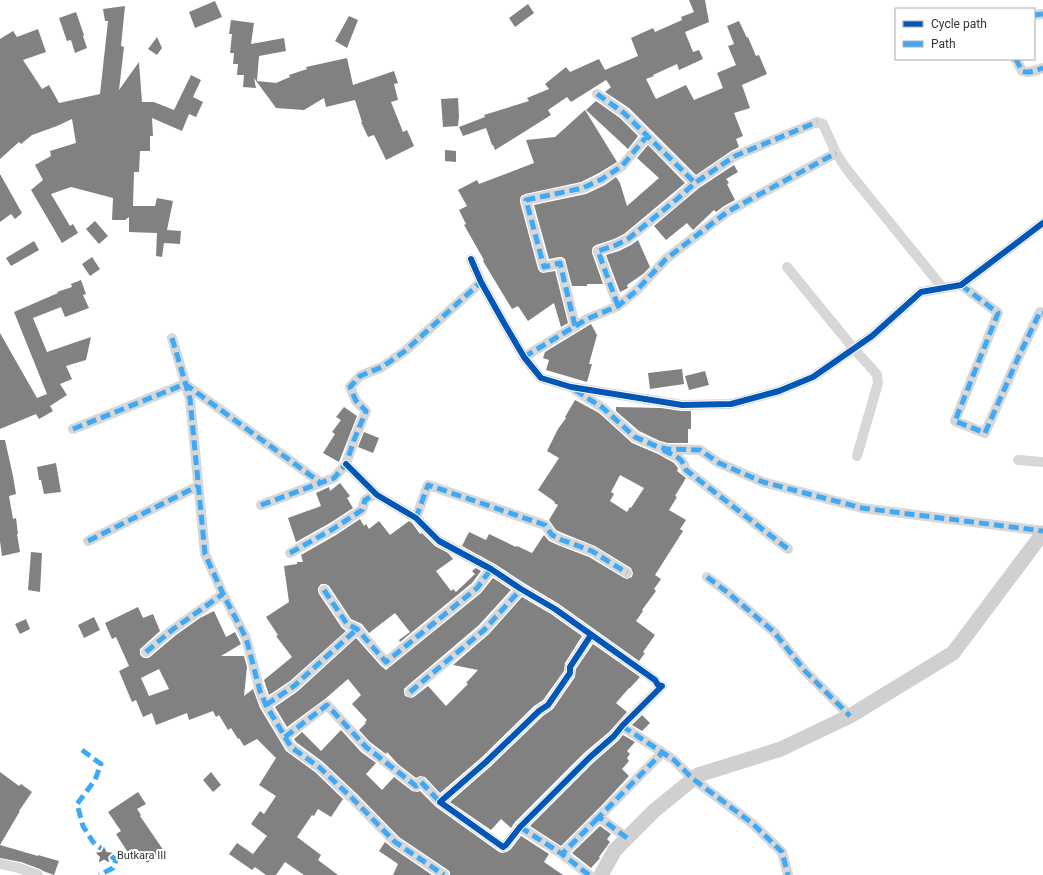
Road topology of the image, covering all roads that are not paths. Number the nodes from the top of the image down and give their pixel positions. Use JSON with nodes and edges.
{"nodes":[{"id":1,"x":1016,"y":60,"type":"edge"},
{"id":2,"x":1043,"y":68,"type":"edge"},
{"id":3,"x":597,"y":94,"type":"dead end"},
{"id":4,"x":647,"y":136,"type":"junction"},
{"id":5,"x":836,"y":153,"type":"junction"},
{"id":6,"x":695,"y":183,"type":"junction"},
{"id":7,"x":1043,"y":224,"type":"edge"},
{"id":8,"x":471,"y":259,"type":"dead end"},
{"id":9,"x":787,"y":267,"type":"dead end"},
{"id":10,"x":481,"y":282,"type":"junction"},
{"id":11,"x":961,"y":285,"type":"junction"},
{"id":12,"x":942,"y":287,"type":"junction"},
{"id":13,"x":618,"y":306,"type":"junction"},
{"id":14,"x":1042,"y":310,"type":"edge"},
{"id":15,"x":575,"y":326,"type":"junction"},
{"id":16,"x":172,"y":338,"type":"dead end"},
{"id":17,"x":854,"y":349,"type":"junction"},
{"id":18,"x":524,"y":357,"type":"junction"},
{"id":19,"x":185,"y":384,"type":"junction"},
{"id":20,"x":571,"y":387,"type":"junction"},
{"id":21,"x":73,"y":429,"type":"dead end"},
{"id":22,"x":658,"y":448,"type":"junction"},
{"id":23,"x":856,"y":456,"type":"dead end"},
{"id":24,"x":1018,"y":460,"type":"dead end"},
{"id":25,"x":1043,"y":462,"type":"edge"},
{"id":26,"x":346,"y":464,"type":"junction"},
{"id":27,"x":320,"y":483,"type":"junction"},
{"id":28,"x":198,"y":486,"type":"junction"},
{"id":29,"x":376,"y":494,"type":"junction"},
{"id":30,"x":261,"y":505,"type":"dead end"},
{"id":31,"x":416,"y":518,"type":"junction"},
{"id":32,"x":1043,"y":532,"type":"edge"},
{"id":33,"x":88,"y":541,"type":"dead end"},
{"id":34,"x":788,"y":549,"type":"dead end"},
{"id":35,"x":290,"y":553,"type":"dead end"},
{"id":36,"x":491,"y":569,"type":"junction"},
{"id":37,"x":627,"y":573,"type":"dead end"},
{"id":38,"x":707,"y":577,"type":"dead end"},
{"id":39,"x":521,"y":589,"type":"junction"},
{"id":40,"x":324,"y":590,"type":"dead end"},
{"id":41,"x":223,"y":594,"type":"junction"},
{"id":42,"x":357,"y":629,"type":"junction"},
{"id":43,"x":591,"y":635,"type":"junction"},
{"id":44,"x":146,"y":652,"type":"dead end"},
{"id":45,"x":410,"y":692,"type":"dead end"},
{"id":46,"x":266,"y":705,"type":"junction"},
{"id":47,"x":850,"y":716,"type":"junction"},
{"id":48,"x":622,"y":726,"type":"junction"},
{"id":49,"x":285,"y":737,"type":"junction"},
{"id":50,"x":662,"y":752,"type":"junction"},
{"id":51,"x":693,"y":779,"type":"junction"},
{"id":52,"x":440,"y":802,"type":"junction"},
{"id":53,"x":599,"y":817,"type":"junction"},
{"id":54,"x":520,"y":827,"type":"junction"},
{"id":55,"x":627,"y":838,"type":"junction"},
{"id":56,"x":562,"y":854,"type":"junction"},
{"id":57,"x":0,"y":864,"type":"edge"},
{"id":58,"x":38,"y":875,"type":"edge"},
{"id":59,"x":444,"y":875,"type":"edge"},
{"id":60,"x":589,"y":875,"type":"edge"},
{"id":61,"x":601,"y":875,"type":"edge"},
{"id":62,"x":788,"y":875,"type":"edge"}],
"edges":[{"from":1,"to":2,"type":"street"},
{"from":3,"to":4,"type":"street"},
{"from":4,"to":6,"type":"street"},
{"from":4,"to":15,"type":"street"},
{"from":5,"to":6,"type":"street"},
{"from":5,"to":12,"type":"street"},
{"from":5,"to":13,"type":"street"},
{"from":6,"to":13,"type":"street"},
{"from":7,"to":11,"type":"street"},
{"from":8,"to":10,"type":"street"},
{"from":9,"to":17,"type":"street"},
{"from":10,"to":18,"type":"street"},
{"from":10,"to":26,"type":"street"},
{"from":11,"to":12,"type":"street"},
{"from":11,"to":14,"type":"street"},
{"from":12,"to":17,"type":"street"},
{"from":13,"to":15,"type":"street"},
{"from":15,"to":18,"type":"street"},
{"from":16,"to":19,"type":"street"},
{"from":17,"to":20,"type":"street"},
{"from":17,"to":23,"type":"street"},
{"from":18,"to":20,"type":"street"},
{"from":19,"to":21,"type":"street"},
{"from":19,"to":27,"type":"street"},
{"from":19,"to":28,"type":"street"},
{"from":20,"to":22,"type":"street"},
{"from":22,"to":32,"type":"street"},
{"from":22,"to":34,"type":"street"},
{"from":24,"to":25,"type":"street"},
{"from":26,"to":27,"type":"street"},
{"from":26,"to":29,"type":"street"},
{"from":27,"to":30,"type":"street"},
{"from":28,"to":33,"type":"street"},
{"from":28,"to":41,"type":"street"},
{"from":29,"to":31,"type":"street"},
{"from":29,"to":35,"type":"street"},
{"from":31,"to":36,"type":"street"},
{"from":31,"to":37,"type":"street"},
{"from":32,"to":47,"type":"street"},
{"from":36,"to":39,"type":"street"},
{"from":36,"to":42,"type":"street"},
{"from":38,"to":47,"type":"street"},
{"from":39,"to":43,"type":"street"},
{"from":39,"to":45,"type":"street"},
{"from":40,"to":42,"type":"street"},
{"from":41,"to":44,"type":"street"},
{"from":41,"to":46,"type":"street"},
{"from":42,"to":46,"type":"street"},
{"from":43,"to":48,"type":"street"},
{"from":43,"to":52,"type":"street"},
{"from":46,"to":49,"type":"street"},
{"from":47,"to":51,"type":"street"},
{"from":48,"to":50,"type":"street"},
{"from":48,"to":54,"type":"street"},
{"from":49,"to":52,"type":"street"},
{"from":49,"to":59,"type":"street"},
{"from":50,"to":51,"type":"street"},
{"from":50,"to":53,"type":"street"},
{"from":51,"to":55,"type":"street"},
{"from":51,"to":62,"type":"street"},
{"from":52,"to":54,"type":"street"},
{"from":53,"to":55,"type":"street"},
{"from":53,"to":56,"type":"street"},
{"from":54,"to":56,"type":"street"},
{"from":55,"to":61,"type":"street"},
{"from":56,"to":60,"type":"street"},
{"from":57,"to":58,"type":"street"}]}
